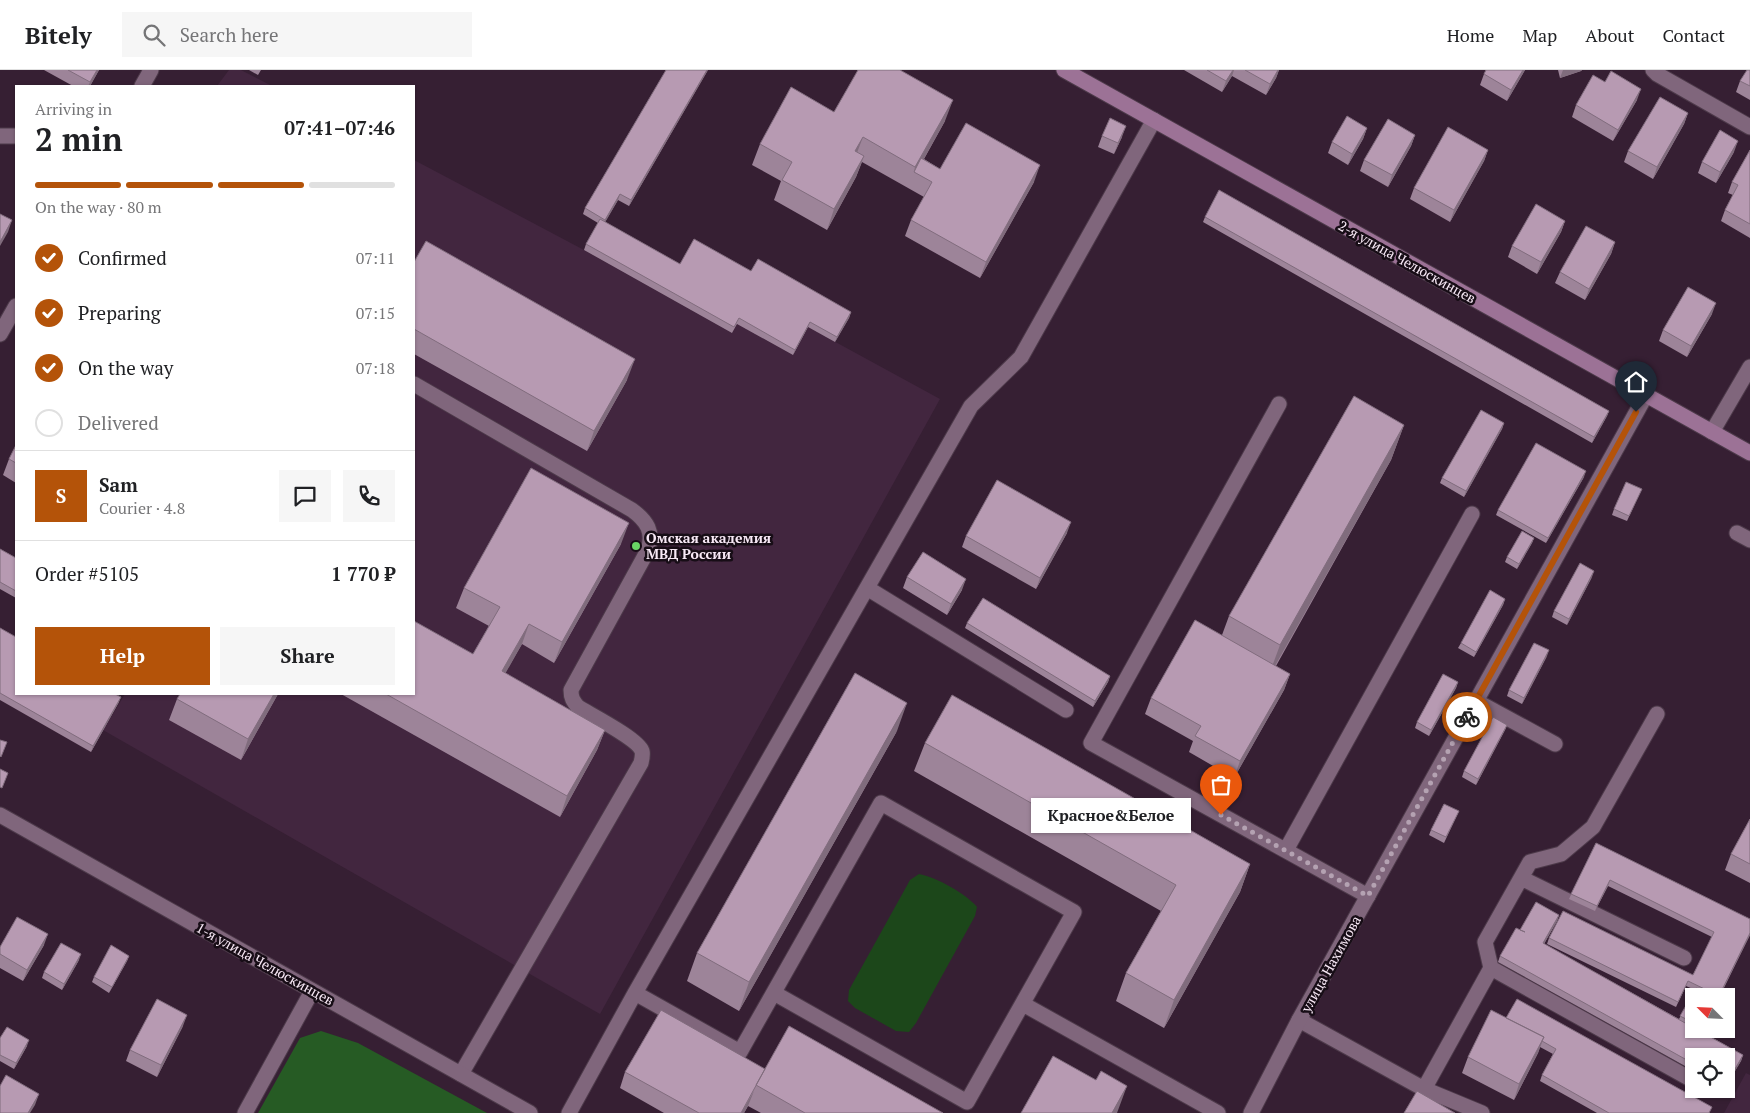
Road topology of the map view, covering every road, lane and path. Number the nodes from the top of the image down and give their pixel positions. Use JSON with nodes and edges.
{"nodes":[{"id":1,"x":151,"y":70,"type":"edge"},
{"id":2,"x":1064,"y":70,"type":"edge"},
{"id":3,"x":1653,"y":70,"type":"edge"},
{"id":4,"x":143,"y":85,"type":"edge"},
{"id":5,"x":1154,"y":120,"type":"junction"},
{"id":6,"x":1750,"y":127,"type":"edge"},
{"id":7,"x":0,"y":136,"type":"edge"},
{"id":8,"x":15,"y":136,"type":"edge"},
{"id":9,"x":15,"y":308,"type":"edge"},
{"id":10,"x":0,"y":334,"type":"edge"},
{"id":11,"x":1750,"y":367,"type":"edge"},
{"id":12,"x":415,"y":385,"type":"edge"},
{"id":13,"x":1646,"y":395,"type":"junction"},
{"id":14,"x":1278,"y":404,"type":"dead end"},
{"id":15,"x":1712,"y":432,"type":"junction"},
{"id":16,"x":1750,"y":453,"type":"edge"},
{"id":17,"x":1472,"y":514,"type":"dead end"},
{"id":18,"x":867,"y":588,"type":"junction"},
{"id":19,"x":1476,"y":702,"type":"junction"},
{"id":20,"x":1066,"y":710,"type":"dead end"},
{"id":21,"x":1657,"y":714,"type":"dead end"},
{"id":22,"x":1555,"y":744,"type":"dead end"},
{"id":23,"x":0,"y":815,"type":"edge"},
{"id":24,"x":1286,"y":850,"type":"junction"},
{"id":25,"x":1521,"y":878,"type":"junction"},
{"id":26,"x":1368,"y":896,"type":"junction"},
{"id":27,"x":1684,"y":958,"type":"dead end"},
{"id":28,"x":1491,"y":968,"type":"junction"},
{"id":29,"x":312,"y":990,"type":"junction"},
{"id":30,"x":635,"y":993,"type":"junction"},
{"id":31,"x":774,"y":993,"type":"junction"},
{"id":32,"x":1023,"y":1004,"type":"junction"},
{"id":33,"x":1300,"y":1020,"type":"junction"},
{"id":34,"x":461,"y":1074,"type":"junction"},
{"id":35,"x":1685,"y":1076,"type":"edge"},
{"id":36,"x":1424,"y":1089,"type":"junction"},
{"id":37,"x":245,"y":1113,"type":"edge"},
{"id":38,"x":530,"y":1113,"type":"edge"},
{"id":39,"x":569,"y":1113,"type":"edge"},
{"id":40,"x":1218,"y":1113,"type":"edge"},
{"id":41,"x":1251,"y":1113,"type":"edge"},
{"id":42,"x":1482,"y":1113,"type":"edge"}],
"edges":[{"from":1,"to":4,"type":"street"},
{"from":2,"to":5,"type":"street","name":"2-я улица Челюскинцев"},
{"from":3,"to":6,"type":"street"},
{"from":5,"to":13,"type":"street","name":"2-я улица Челюскинцев"},
{"from":5,"to":18,"type":"street"},
{"from":7,"to":8,"type":"street"},
{"from":9,"to":10,"type":"street"},
{"from":11,"to":15,"type":"street"},
{"from":12,"to":34,"type":"street"},
{"from":13,"to":15,"type":"street","name":"2-я улица Челюскинцев"},
{"from":13,"to":19,"type":"street","name":"улица Нахимова"},
{"from":14,"to":24,"type":"street"},
{"from":15,"to":16,"type":"street","name":"2-я улица Челюскинцев"},
{"from":17,"to":24,"type":"street"},
{"from":18,"to":20,"type":"street"},
{"from":18,"to":30,"type":"street"},
{"from":19,"to":22,"type":"street"},
{"from":19,"to":26,"type":"street","name":"улица Нахимова"},
{"from":21,"to":25,"type":"street"},
{"from":23,"to":29,"type":"street","name":"1-я улица Челюскинцев"},
{"from":24,"to":26,"type":"street"},
{"from":25,"to":27,"type":"street"},
{"from":25,"to":28,"type":"street"},
{"from":26,"to":33,"type":"street","name":"улица Нахимова"},
{"from":28,"to":35,"type":"street"},
{"from":28,"to":36,"type":"street"},
{"from":29,"to":34,"type":"street","name":"1-я улица Челюскинцев"},
{"from":29,"to":37,"type":"street"},
{"from":30,"to":31,"type":"street"},
{"from":30,"to":39,"type":"street"},
{"from":31,"to":32,"type":"street"},
{"from":31,"to":32,"type":"street"},
{"from":32,"to":40,"type":"street"},
{"from":33,"to":36,"type":"street"},
{"from":33,"to":41,"type":"street","name":"улица Нахимова"},
{"from":34,"to":38,"type":"street","name":"1-я улица Челюскинцев"},
{"from":36,"to":42,"type":"street"}]}
